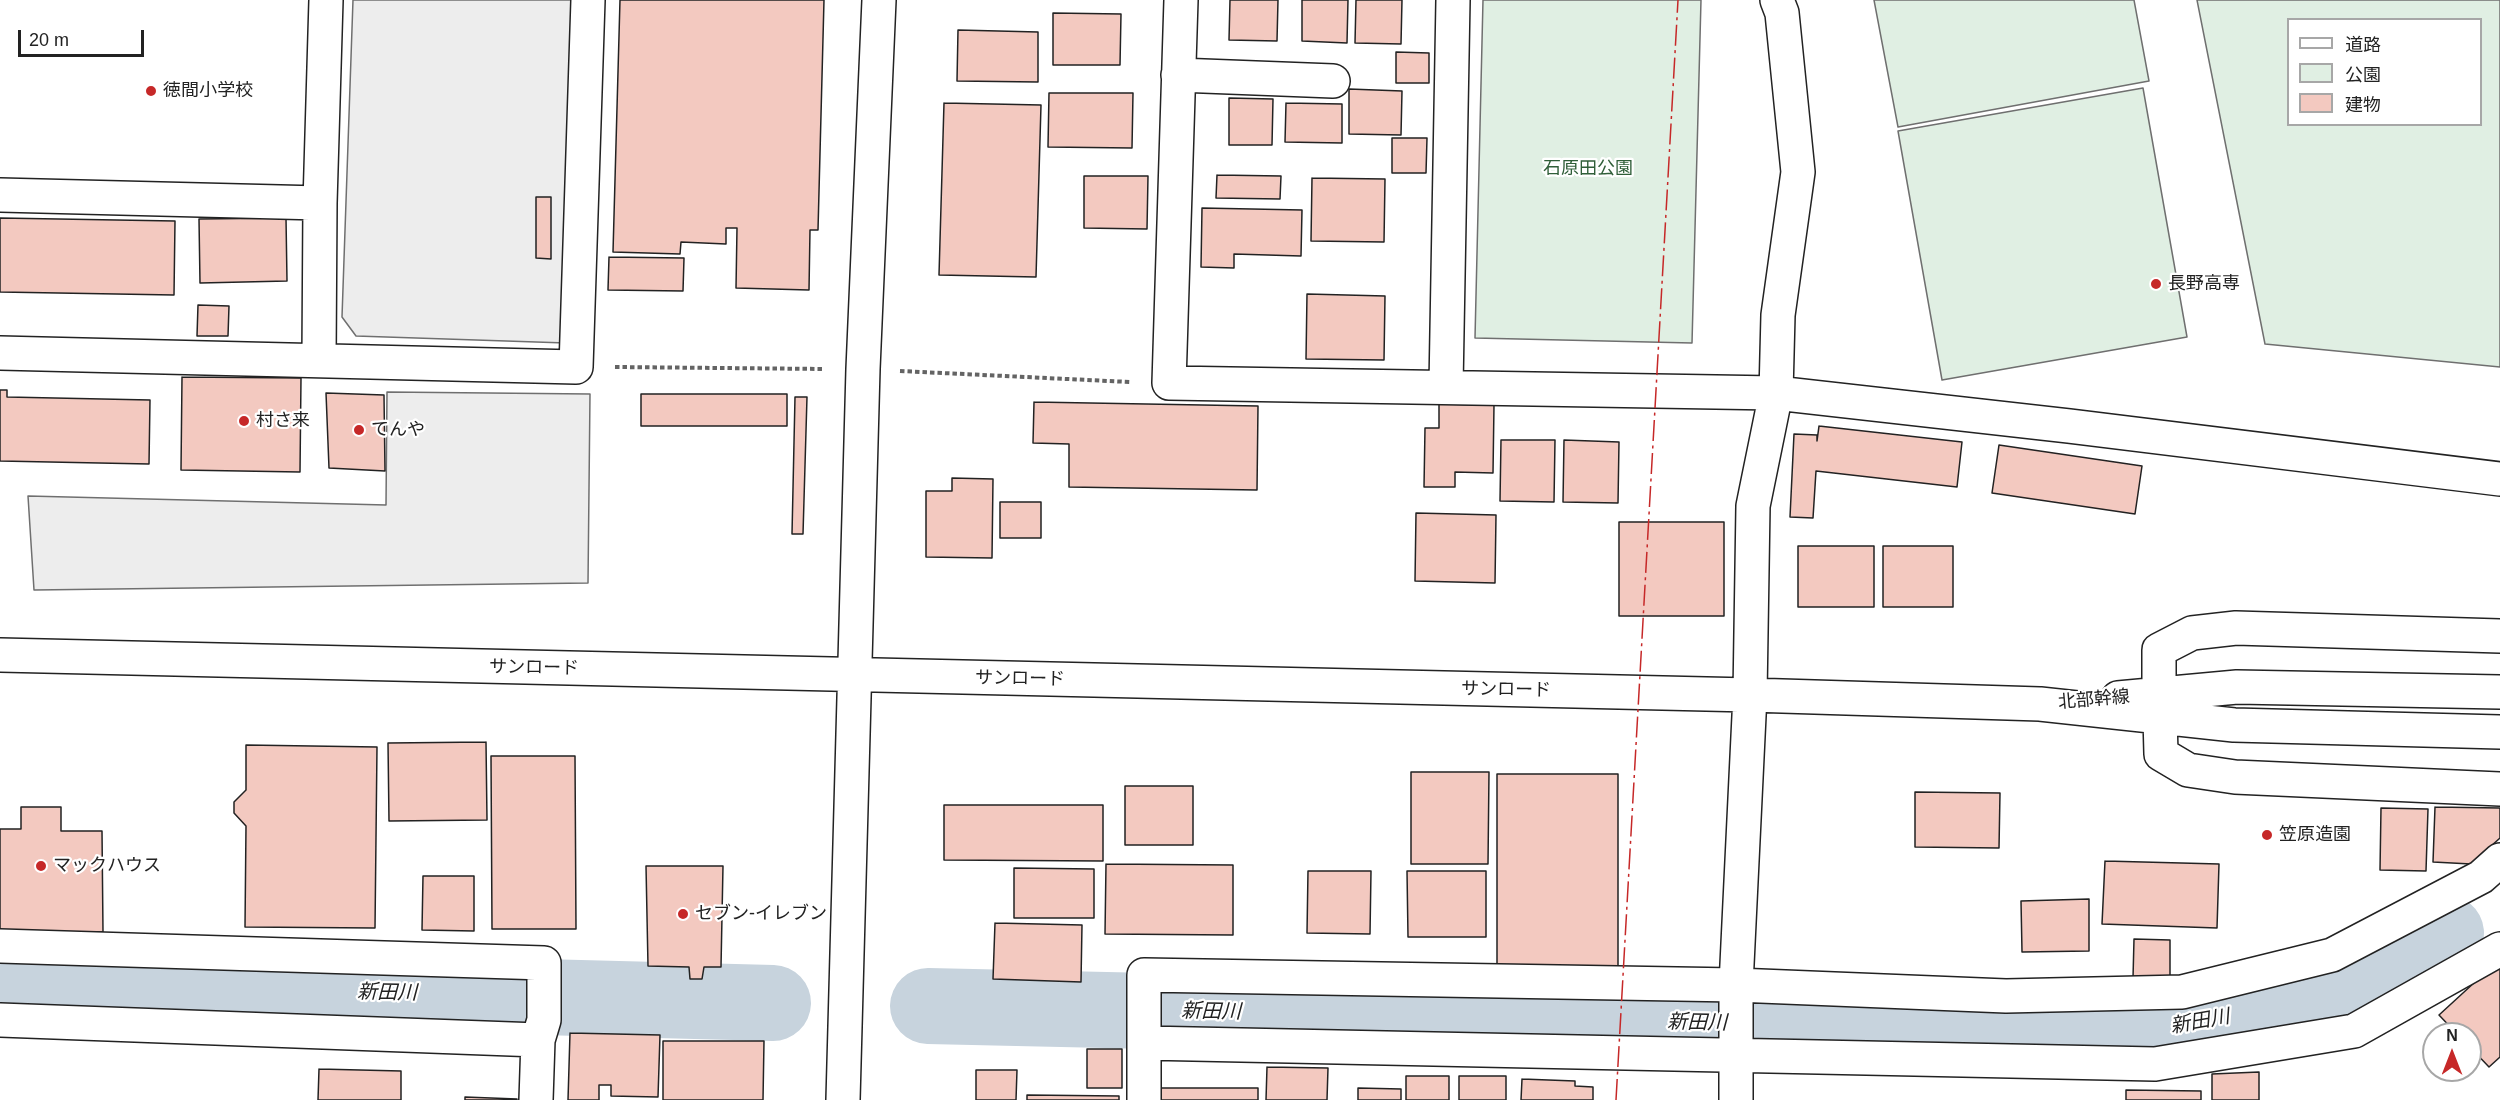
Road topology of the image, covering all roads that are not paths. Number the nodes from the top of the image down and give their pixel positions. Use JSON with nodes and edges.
{"nodes":[{"id":1,"x":326,"y":0,"type":"edge"},
{"id":2,"x":588,"y":0,"type":"edge"},
{"id":3,"x":879,"y":0,"type":"edge"},
{"id":4,"x":1180,"y":0,"type":"edge"},
{"id":5,"x":1453,"y":0,"type":"edge"},
{"id":6,"x":1777,"y":0,"type":"edge"},
{"id":7,"x":1178,"y":75,"type":"junction"},
{"id":8,"x":1333,"y":81,"type":"dead end"},
{"id":9,"x":0,"y":195,"type":"edge"},
{"id":10,"x":320,"y":203,"type":"junction"},
{"id":11,"x":0,"y":353,"type":"edge"},
{"id":12,"x":319,"y":359,"type":"junction"},
{"id":13,"x":1446,"y":386,"type":"junction"},
{"id":14,"x":1776,"y":393,"type":"junction"},
{"id":15,"x":2500,"y":479,"type":"edge"},
{"id":16,"x":2500,"y":636,"type":"edge"},
{"id":17,"x":0,"y":655,"type":"edge"},
{"id":18,"x":856,"y":675,"type":"junction"},
{"id":19,"x":2500,"y":692,"type":"edge"},
{"id":20,"x":1750,"y":695,"type":"junction"},
{"id":21,"x":2040,"y":704,"type":"joint"},
{"id":22,"x":2160,"y":706,"type":"junction"},
{"id":23,"x":2500,"y":732,"type":"edge"},
{"id":24,"x":2500,"y":789,"type":"edge"},
{"id":25,"x":2500,"y":860,"type":"edge"},
{"id":26,"x":0,"y":946,"type":"edge"},
{"id":27,"x":2500,"y":949,"type":"edge"},
{"id":28,"x":1145,"y":1019,"type":"junction"},
{"id":29,"x":0,"y":1020,"type":"edge"},
{"id":30,"x":1736,"y":1022,"type":"junction"},
{"id":31,"x":541,"y":1030,"type":"junction"},
{"id":32,"x":536,"y":1100,"type":"edge"},
{"id":33,"x":843,"y":1100,"type":"edge"},
{"id":34,"x":1144,"y":1100,"type":"edge"},
{"id":35,"x":1736,"y":1100,"type":"edge"}],
"edges":[{"from":1,"to":10,"type":"street"},
{"from":2,"to":12,"type":"street"},
{"from":3,"to":18,"type":"street"},
{"from":4,"to":7,"type":"street"},
{"from":5,"to":13,"type":"street"},
{"from":6,"to":14,"type":"street"},
{"from":7,"to":8,"type":"street"},
{"from":7,"to":13,"type":"street"},
{"from":9,"to":10,"type":"street"},
{"from":10,"to":12,"type":"street"},
{"from":11,"to":12,"type":"street"},
{"from":13,"to":14,"type":"street"},
{"from":14,"to":15,"type":"street"},
{"from":14,"to":20,"type":"street"},
{"from":16,"to":22,"type":"street"},
{"from":17,"to":18,"type":"street","name":"サンロード"},
{"from":18,"to":20,"type":"street","name":"サンロード"},
{"from":18,"to":33,"type":"street"},
{"from":19,"to":22,"type":"street","name":"北部幹線"},
{"from":20,"to":21,"type":"street","name":"サンロード"},
{"from":20,"to":30,"type":"street"},
{"from":21,"to":22,"type":"street","name":"北部幹線"},
{"from":22,"to":23,"type":"street","name":"北部幹線"},
{"from":22,"to":24,"type":"street"},
{"from":25,"to":30,"type":"street"},
{"from":26,"to":31,"type":"street"},
{"from":27,"to":30,"type":"street"},
{"from":28,"to":30,"type":"street"},
{"from":28,"to":30,"type":"street"},
{"from":28,"to":34,"type":"street"},
{"from":29,"to":31,"type":"street"},
{"from":30,"to":35,"type":"street"},
{"from":31,"to":32,"type":"street"}]}
